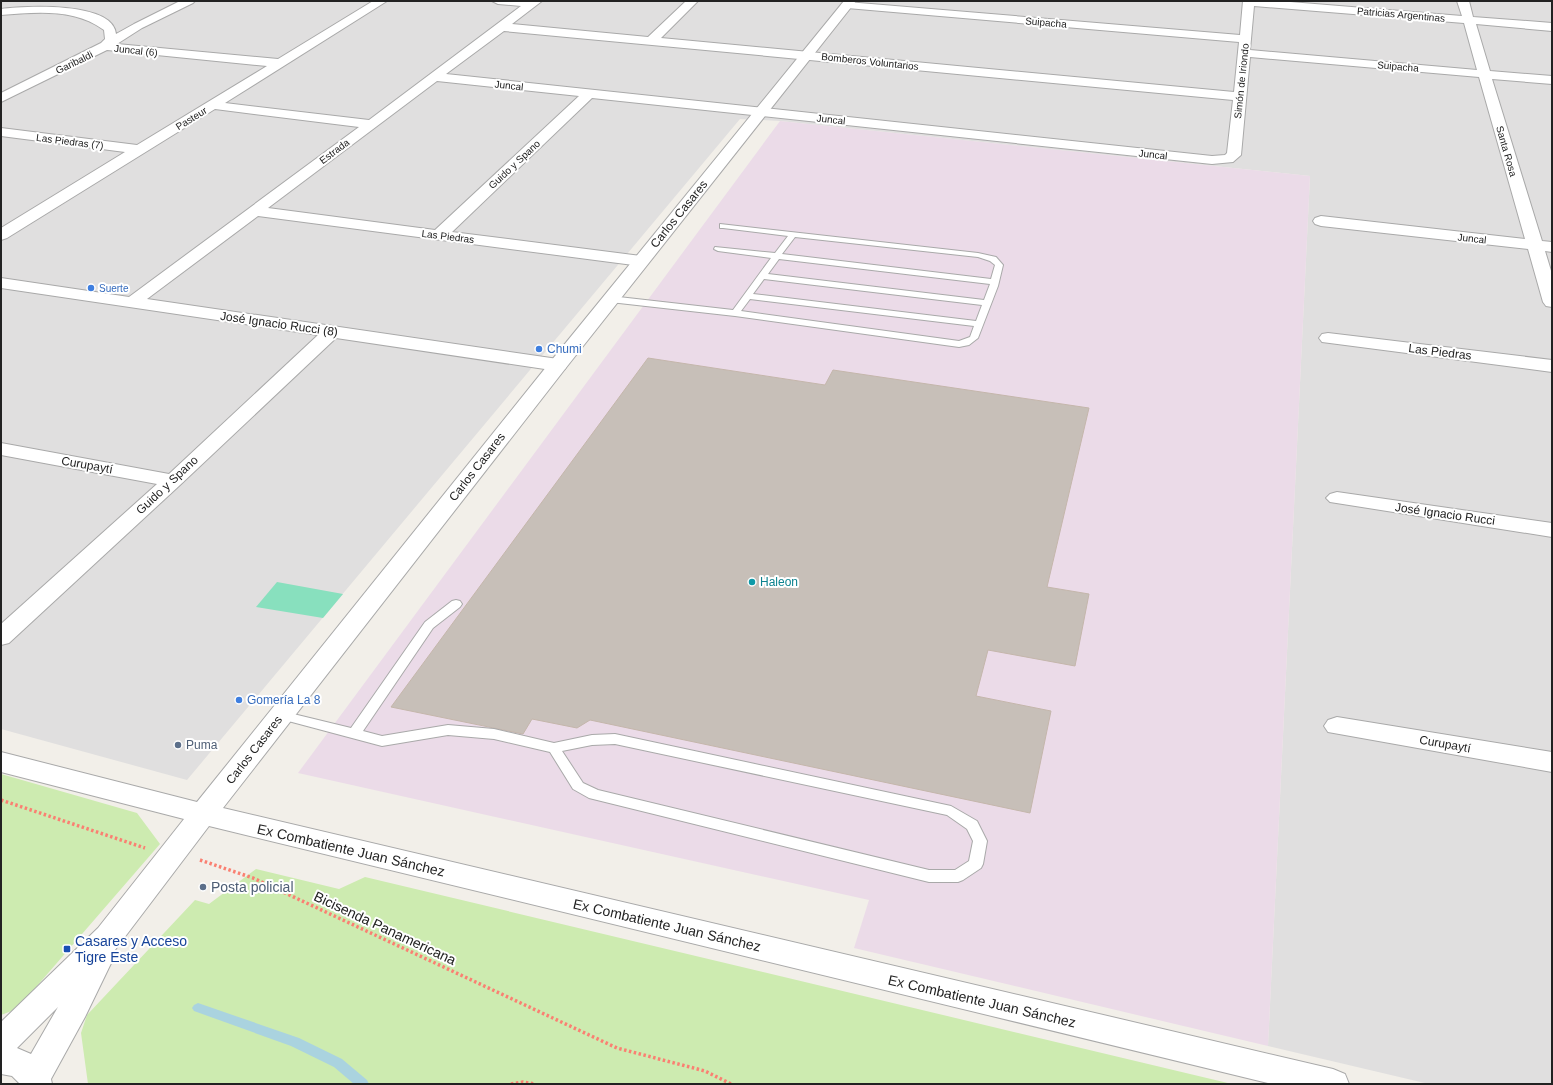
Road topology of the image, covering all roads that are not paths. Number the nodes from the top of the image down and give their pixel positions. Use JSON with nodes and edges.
{"nodes":[{"id":1,"x":30,"y":1,"type":"edge"},
{"id":2,"x":189,"y":1,"type":"edge"},
{"id":3,"x":381,"y":1,"type":"edge"},
{"id":4,"x":498,"y":1,"type":"edge"},
{"id":5,"x":692,"y":1,"type":"edge"},
{"id":6,"x":1463,"y":1,"type":"edge"},
{"id":7,"x":534,"y":2,"type":"edge"},
{"id":8,"x":1249,"y":2,"type":"edge"},
{"id":9,"x":848,"y":3,"type":"edge"},
{"id":10,"x":4,"y":11,"type":"edge"},
{"id":11,"x":1468,"y":20,"type":"junction"},
{"id":12,"x":501,"y":27,"type":"junction"},
{"id":13,"x":1552,"y":27,"type":"edge"},
{"id":14,"x":1246,"y":40,"type":"junction"},
{"id":15,"x":651,"y":41,"type":"junction"},
{"id":16,"x":105,"y":46,"type":"junction"},
{"id":17,"x":1244,"y":53,"type":"junction"},
{"id":18,"x":806,"y":55,"type":"junction"},
{"id":19,"x":278,"y":63,"type":"junction"},
{"id":20,"x":1484,"y":74,"type":"junction"},
{"id":21,"x":434,"y":77,"type":"junction"},
{"id":22,"x":1552,"y":80,"type":"edge"},
{"id":23,"x":589,"y":94,"type":"junction"},
{"id":24,"x":1240,"y":97,"type":"junction"},
{"id":25,"x":1,"y":98,"type":"edge"},
{"id":26,"x":213,"y":104,"type":"junction"},
{"id":27,"x":761,"y":112,"type":"junction"},
{"id":28,"x":371,"y":124,"type":"junction"},
{"id":29,"x":1,"y":132,"type":"edge"},
{"id":30,"x":140,"y":150,"type":"junction"},
{"id":31,"x":1228,"y":159,"type":"joint"},
{"id":32,"x":254,"y":211,"type":"junction"},
{"id":33,"x":1321,"y":221,"type":"dead end"},
{"id":34,"x":723,"y":226,"type":"dead end"},
{"id":35,"x":793,"y":234,"type":"junction"},
{"id":36,"x":1,"y":235,"type":"edge"},
{"id":37,"x":439,"y":235,"type":"junction"},
{"id":38,"x":1534,"y":245,"type":"junction"},
{"id":39,"x":1552,"y":247,"type":"edge"},
{"id":40,"x":718,"y":249,"type":"dead end"},
{"id":41,"x":777,"y":255,"type":"junction"},
{"id":42,"x":641,"y":261,"type":"junction"},
{"id":43,"x":762,"y":276,"type":"junction"},
{"id":44,"x":995,"y":282,"type":"junction"},
{"id":45,"x":1,"y":283,"type":"edge"},
{"id":46,"x":748,"y":296,"type":"junction"},
{"id":47,"x":610,"y":299,"type":"junction"},
{"id":48,"x":133,"y":302,"type":"junction"},
{"id":49,"x":1552,"y":302,"type":"edge"},
{"id":50,"x":987,"y":303,"type":"junction"},
{"id":51,"x":735,"y":313,"type":"junction"},
{"id":52,"x":979,"y":324,"type":"junction"},
{"id":53,"x":333,"y":331,"type":"junction"},
{"id":54,"x":1328,"y":338,"type":"dead end"},
{"id":55,"x":558,"y":365,"type":"junction"},
{"id":56,"x":1552,"y":366,"type":"edge"},
{"id":57,"x":1,"y":449,"type":"edge"},
{"id":58,"x":173,"y":480,"type":"junction"},
{"id":59,"x":1337,"y":498,"type":"dead end"},
{"id":60,"x":1552,"y":530,"type":"edge"},
{"id":61,"x":456,"y":604,"type":"dead end"},
{"id":62,"x":1,"y":637,"type":"edge"},
{"id":63,"x":281,"y":715,"type":"junction"},
{"id":64,"x":1337,"y":726,"type":"dead end"},
{"id":65,"x":354,"y":734,"type":"junction"},
{"id":66,"x":554,"y":748,"type":"junction"},
{"id":67,"x":1,"y":762,"type":"edge"},
{"id":68,"x":1552,"y":762,"type":"edge"},
{"id":69,"x":202,"y":814,"type":"junction"},
{"id":70,"x":109,"y":937,"type":"junction"},
{"id":71,"x":1,"y":1043,"type":"edge"},
{"id":72,"x":1,"y":1060,"type":"edge"},
{"id":73,"x":35,"y":1080,"type":"edge"},
{"id":74,"x":1333,"y":1084,"type":"edge"}],
"edges":[{"from":1,"to":10,"type":"street"},
{"from":2,"to":16,"type":"street","name":"Garibaldi"},
{"from":3,"to":19,"type":"street","name":"Pasteur"},
{"from":4,"to":7,"type":"street"},
{"from":5,"to":15,"type":"street"},
{"from":6,"to":11,"type":"street","name":"Santa Rosa"},
{"from":7,"to":12,"type":"street","name":"Estrada"},
{"from":8,"to":11,"type":"street","name":"Patricias Argentinas"},
{"from":8,"to":14,"type":"street","name":"Simón de Iriondo"},
{"from":9,"to":14,"type":"street","name":"Suipacha"},
{"from":9,"to":18,"type":"street","name":"Carlos Casares"},
{"from":10,"to":16,"type":"street","name":"Juncal (6)"},
{"from":11,"to":13,"type":"street","name":"Patricias Argentinas"},
{"from":11,"to":20,"type":"street","name":"Santa Rosa"},
{"from":12,"to":15,"type":"street","name":"Bomberos Voluntarios"},
{"from":12,"to":21,"type":"street","name":"Estrada"},
{"from":14,"to":17,"type":"street","name":"Simón de Iriondo"},
{"from":15,"to":18,"type":"street","name":"Bomberos Voluntarios"},
{"from":16,"to":19,"type":"street","name":"Juncal (6)"},
{"from":16,"to":25,"type":"street","name":"Garibaldi"},
{"from":17,"to":20,"type":"street","name":"Suipacha"},
{"from":17,"to":24,"type":"street","name":"Simón de Iriondo"},
{"from":18,"to":24,"type":"street","name":"Bomberos Voluntarios"},
{"from":18,"to":27,"type":"street","name":"Carlos Casares"},
{"from":19,"to":26,"type":"street","name":"Pasteur"},
{"from":20,"to":22,"type":"street","name":"Suipacha"},
{"from":20,"to":38,"type":"street","name":"Santa Rosa"},
{"from":21,"to":23,"type":"street","name":"Juncal"},
{"from":21,"to":28,"type":"street","name":"Estrada"},
{"from":23,"to":27,"type":"street","name":"Juncal"},
{"from":23,"to":37,"type":"street","name":"Guido y Spano"},
{"from":24,"to":31,"type":"street","name":"Simón de Iriondo"},
{"from":26,"to":28,"type":"street"},
{"from":26,"to":30,"type":"street","name":"Pasteur"},
{"from":27,"to":31,"type":"street","name":"Juncal"},
{"from":27,"to":42,"type":"street","name":"Carlos Casares"},
{"from":28,"to":32,"type":"street","name":"Estrada"},
{"from":29,"to":30,"type":"street","name":"Las Piedras (7)"},
{"from":30,"to":36,"type":"street","name":"Pasteur"},
{"from":32,"to":37,"type":"street","name":"Las Piedras"},
{"from":32,"to":48,"type":"street","name":"Estrada"},
{"from":33,"to":38,"type":"street","name":"Juncal"},
{"from":34,"to":35,"type":"lane"},
{"from":35,"to":41,"type":"lane"},
{"from":35,"to":44,"type":"lane"},
{"from":37,"to":42,"type":"street","name":"Las Piedras"},
{"from":38,"to":39,"type":"street","name":"Juncal"},
{"from":38,"to":49,"type":"street","name":"Santa Rosa"},
{"from":40,"to":41,"type":"lane"},
{"from":41,"to":43,"type":"lane"},
{"from":41,"to":44,"type":"lane"},
{"from":42,"to":47,"type":"street","name":"Carlos Casares"},
{"from":43,"to":46,"type":"lane"},
{"from":43,"to":50,"type":"lane"},
{"from":44,"to":50,"type":"lane"},
{"from":45,"to":48,"type":"street","name":"José Ignacio Rucci (8)"},
{"from":46,"to":51,"type":"lane"},
{"from":46,"to":52,"type":"lane"},
{"from":47,"to":51,"type":"lane"},
{"from":47,"to":55,"type":"street","name":"Carlos Casares"},
{"from":48,"to":53,"type":"street","name":"José Ignacio Rucci (8)"},
{"from":50,"to":52,"type":"lane"},
{"from":51,"to":52,"type":"lane"},
{"from":53,"to":55,"type":"street","name":"José Ignacio Rucci (8)"},
{"from":53,"to":58,"type":"street","name":"Guido y Spano"},
{"from":54,"to":56,"type":"street","name":"Las Piedras"},
{"from":55,"to":63,"type":"street","name":"Carlos Casares"},
{"from":57,"to":58,"type":"street","name":"Curupaytí"},
{"from":58,"to":62,"type":"street","name":"Guido y Spano"},
{"from":59,"to":60,"type":"street","name":"José Ignacio Rucci"},
{"from":61,"to":65,"type":"lane"},
{"from":63,"to":65,"type":"lane"},
{"from":63,"to":69,"type":"street","name":"Carlos Casares"},
{"from":64,"to":68,"type":"street","name":"Curupaytí"},
{"from":65,"to":66,"type":"lane"},
{"from":66,"to":66,"type":"lane"},
{"from":67,"to":69,"type":"street","name":"Ex Combatiente Juan Sánchez"},
{"from":69,"to":70,"type":"street","name":"Carlos Casares"},
{"from":69,"to":74,"type":"street","name":"Ex Combatiente Juan Sánchez"},
{"from":70,"to":71,"type":"street","name":"Carlos Casares"},
{"from":70,"to":73,"type":"street","name":"Carlos Casares"},
{"from":72,"to":73,"type":"street","name":"Carlos Casares"}]}
